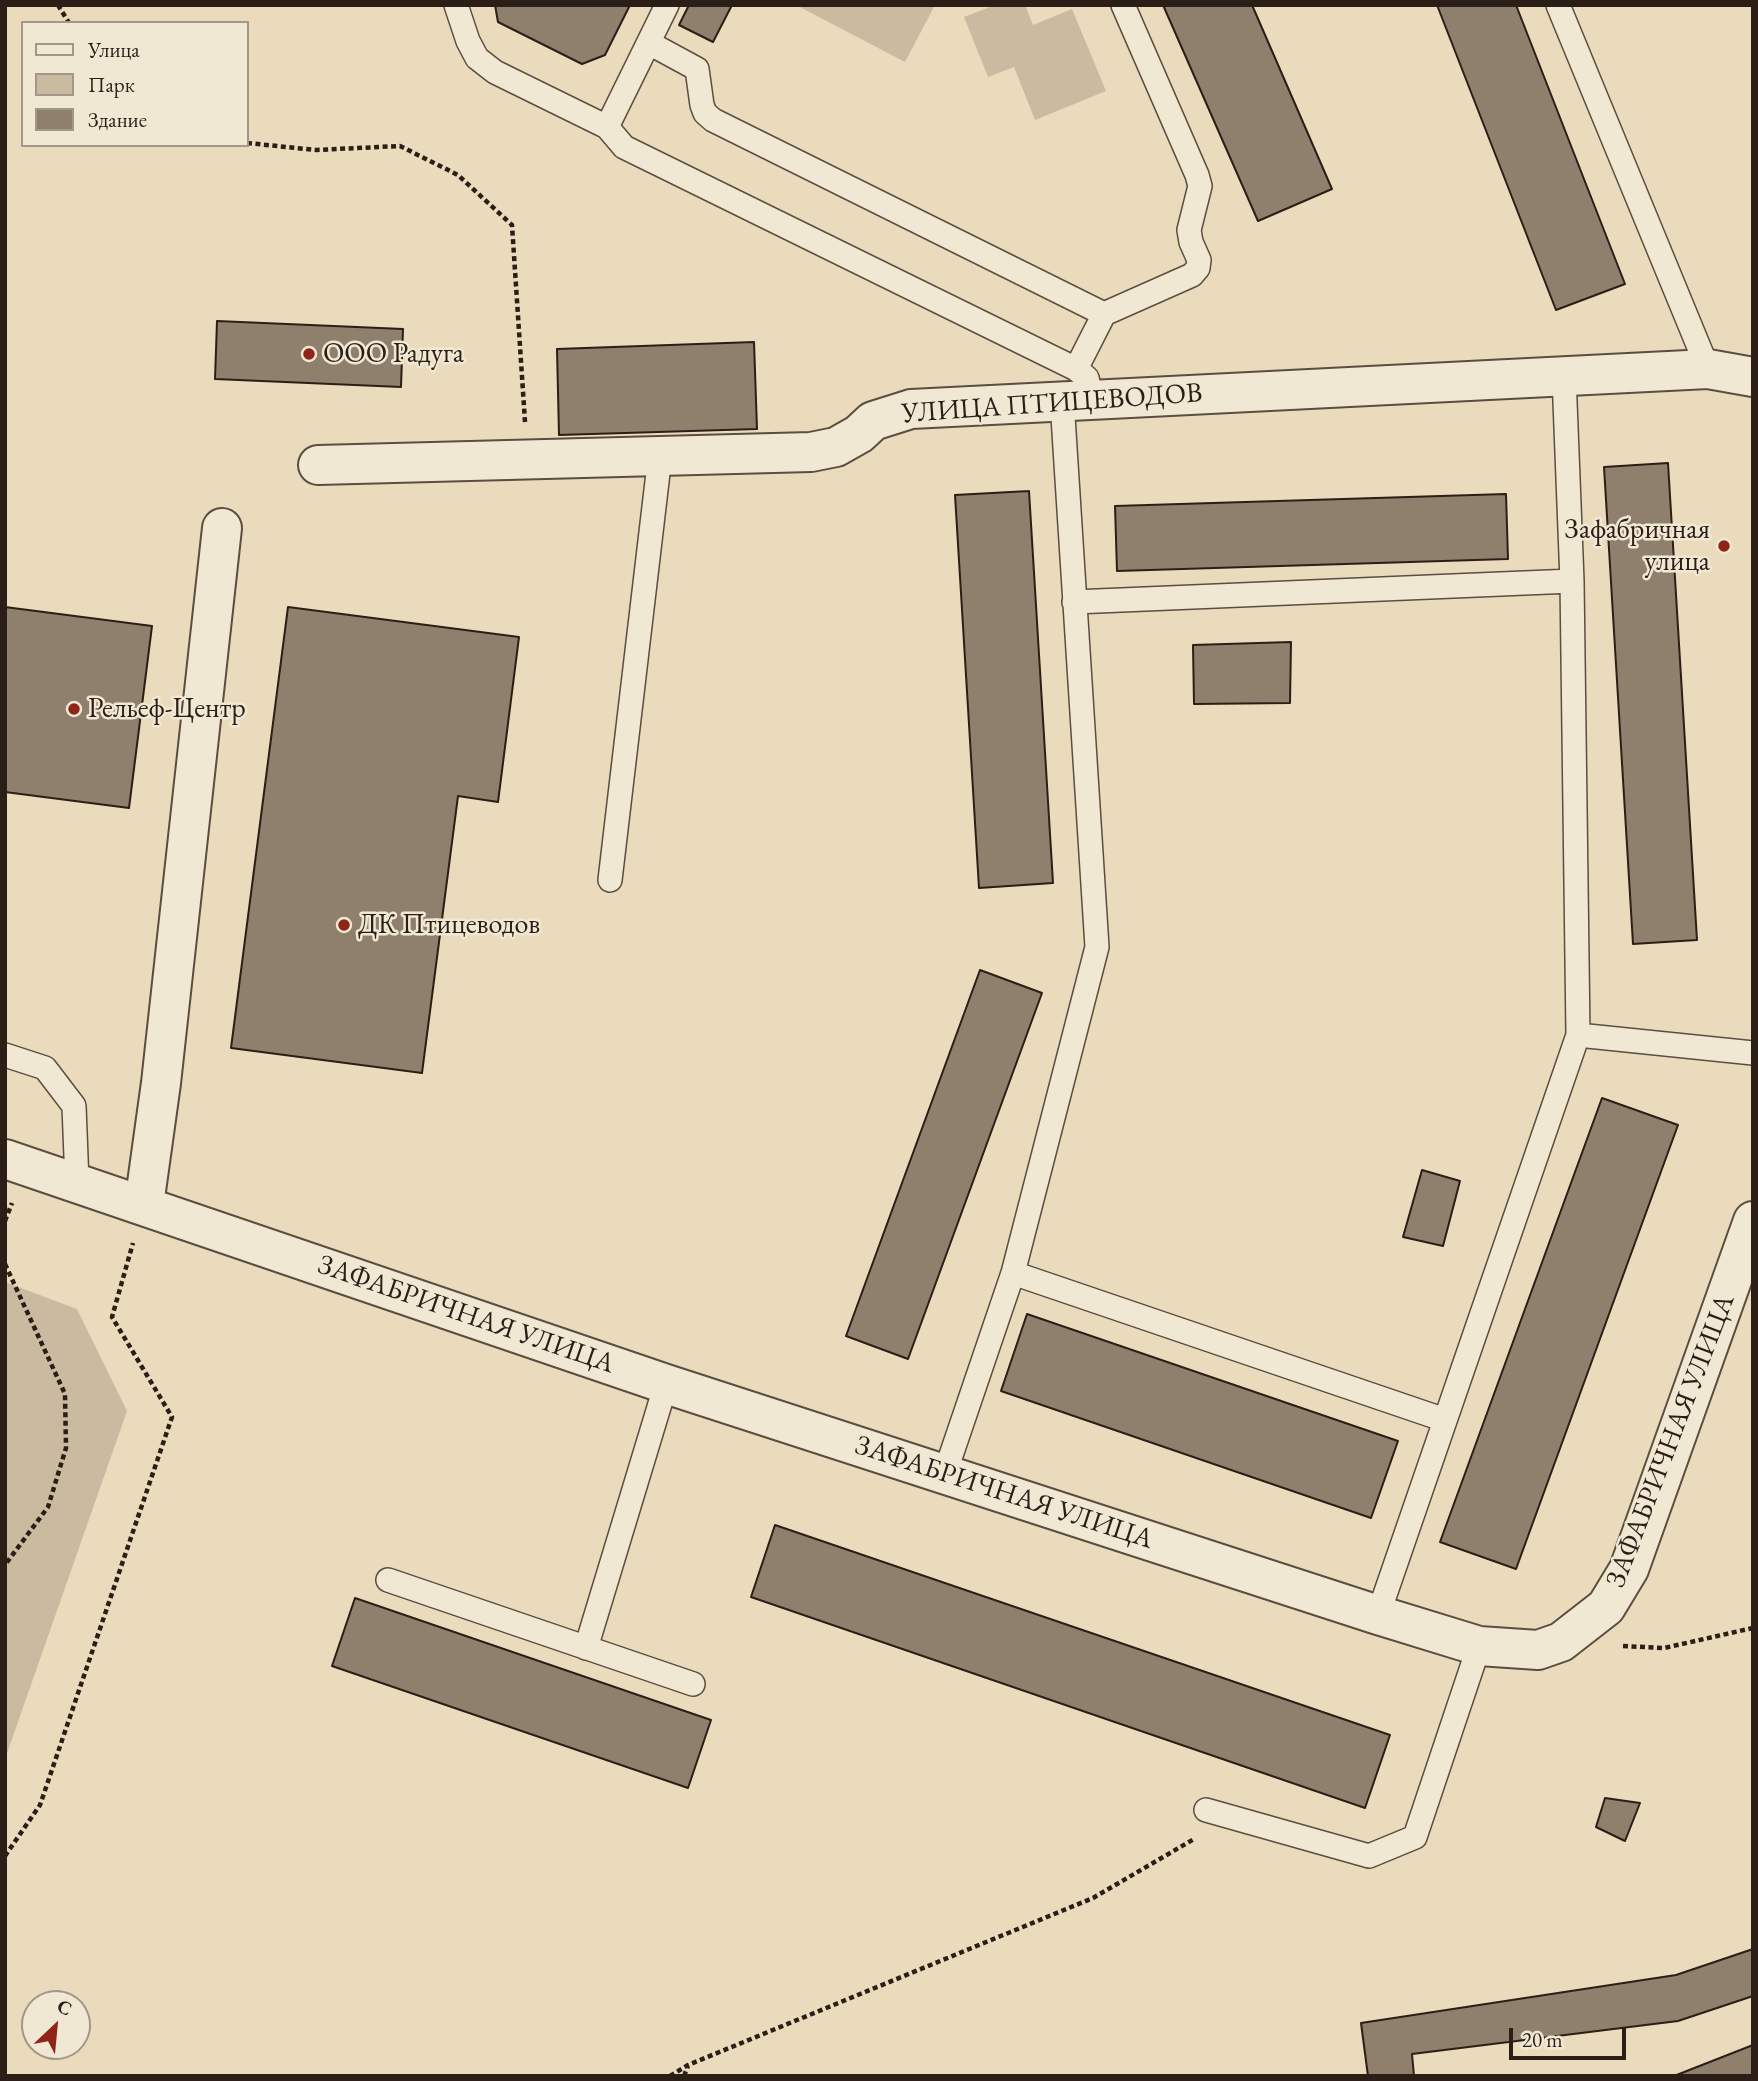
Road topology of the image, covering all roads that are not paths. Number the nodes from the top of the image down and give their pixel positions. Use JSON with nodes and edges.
{"nodes":[{"id":1,"x":456,"y":5,"type":"edge"},
{"id":2,"x":667,"y":5,"type":"edge"},
{"id":3,"x":1123,"y":5,"type":"edge"},
{"id":4,"x":1558,"y":5,"type":"edge"},
{"id":5,"x":649,"y":43,"type":"junction"},
{"id":6,"x":607,"y":127,"type":"junction"},
{"id":7,"x":1104,"y":314,"type":"junction"},
{"id":8,"x":1708,"y":369,"type":"junction"},
{"id":9,"x":1564,"y":376,"type":"junction"},
{"id":10,"x":1753,"y":377,"type":"edge"},
{"id":11,"x":1077,"y":390,"type":"junction"},
{"id":12,"x":660,"y":456,"type":"junction"},
{"id":13,"x":318,"y":465,"type":"dead end"},
{"id":14,"x":222,"y":528,"type":"dead end"},
{"id":15,"x":1573,"y":581,"type":"junction"},
{"id":16,"x":1074,"y":602,"type":"junction"},
{"id":17,"x":610,"y":880,"type":"dead end"},
{"id":18,"x":1578,"y":1035,"type":"junction"},
{"id":19,"x":1753,"y":1053,"type":"edge"},
{"id":20,"x":5,"y":1055,"type":"edge"},
{"id":21,"x":5,"y":1159,"type":"edge"},
{"id":22,"x":78,"y":1183,"type":"junction"},
{"id":23,"x":144,"y":1205,"type":"junction"},
{"id":24,"x":1753,"y":1221,"type":"edge"},
{"id":25,"x":1013,"y":1273,"type":"junction"},
{"id":26,"x":666,"y":1384,"type":"junction"},
{"id":27,"x":1445,"y":1420,"type":"junction"},
{"id":28,"x":944,"y":1473,"type":"junction"},
{"id":29,"x":388,"y":1580,"type":"dead end"},
{"id":30,"x":1378,"y":1615,"type":"junction"},
{"id":31,"x":1479,"y":1646,"type":"junction"},
{"id":32,"x":586,"y":1648,"type":"junction"},
{"id":33,"x":693,"y":1684,"type":"dead end"},
{"id":34,"x":1206,"y":1810,"type":"dead end"}],
"edges":[{"from":1,"to":6,"type":"lane"},
{"from":2,"to":5,"type":"lane"},
{"from":3,"to":7,"type":"lane"},
{"from":4,"to":8,"type":"lane"},
{"from":5,"to":6,"type":"lane"},
{"from":5,"to":7,"type":"lane"},
{"from":6,"to":11,"type":"lane"},
{"from":7,"to":11,"type":"lane"},
{"from":8,"to":9,"type":"street","name":"УЛИЦА ПТИЦЕВОДОВ"},
{"from":8,"to":10,"type":"street","name":"УЛИЦА ПТИЦЕВОДОВ"},
{"from":9,"to":11,"type":"street","name":"УЛИЦА ПТИЦЕВОДОВ"},
{"from":9,"to":15,"type":"lane"},
{"from":11,"to":12,"type":"street","name":"УЛИЦА ПТИЦЕВОДОВ"},
{"from":11,"to":16,"type":"lane"},
{"from":12,"to":13,"type":"street","name":"УЛИЦА ПТИЦЕВОДОВ"},
{"from":12,"to":17,"type":"lane"},
{"from":14,"to":23,"type":"street"},
{"from":15,"to":16,"type":"lane"},
{"from":15,"to":18,"type":"lane"},
{"from":16,"to":25,"type":"lane"},
{"from":18,"to":19,"type":"lane"},
{"from":18,"to":27,"type":"lane"},
{"from":20,"to":22,"type":"lane"},
{"from":21,"to":22,"type":"street","name":"ЗАФАБРИЧНАЯ УЛИЦА"},
{"from":22,"to":23,"type":"street","name":"ЗАФАБРИЧНАЯ УЛИЦА"},
{"from":23,"to":26,"type":"street","name":"ЗАФАБРИЧНАЯ УЛИЦА"},
{"from":24,"to":31,"type":"street","name":"ЗАФАБРИЧНАЯ УЛИЦА"},
{"from":25,"to":27,"type":"lane"},
{"from":25,"to":28,"type":"lane"},
{"from":26,"to":28,"type":"street","name":"ЗАФАБРИЧНАЯ УЛИЦА"},
{"from":26,"to":32,"type":"lane"},
{"from":27,"to":30,"type":"lane"},
{"from":28,"to":30,"type":"street","name":"ЗАФАБРИЧНАЯ УЛИЦА"},
{"from":29,"to":32,"type":"lane"},
{"from":30,"to":31,"type":"street","name":"ЗАФАБРИЧНАЯ УЛИЦА"},
{"from":31,"to":34,"type":"lane"},
{"from":32,"to":33,"type":"lane"}]}
